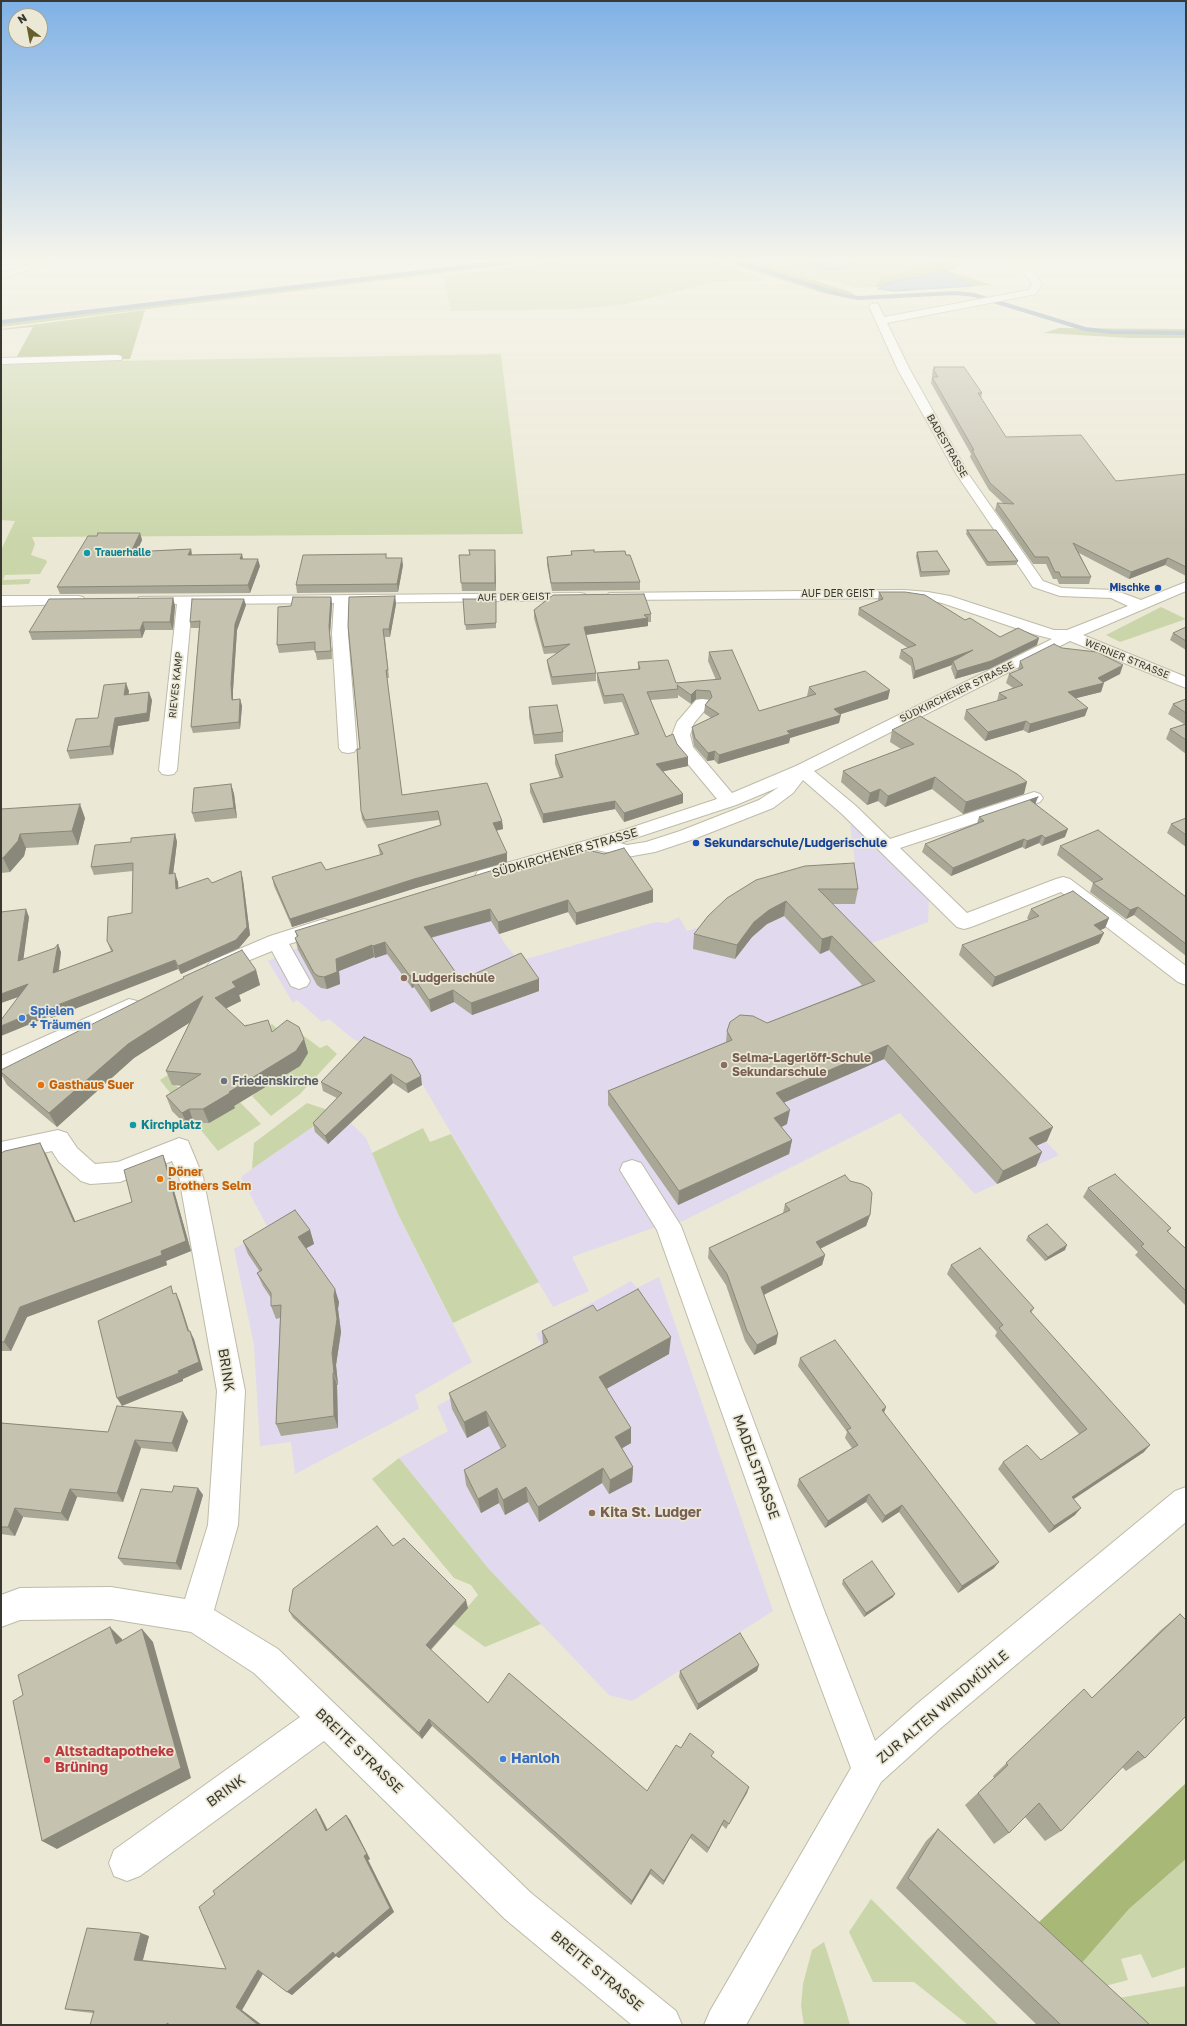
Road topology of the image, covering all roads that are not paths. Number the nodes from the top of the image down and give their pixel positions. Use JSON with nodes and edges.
{"nodes":[{"id":1,"x":895,"y":352,"type":"edge"},
{"id":2,"x":116,"y":358,"type":"dead end"},
{"id":3,"x":1,"y":360,"type":"edge"},
{"id":4,"x":1186,"y":586,"type":"edge"},
{"id":5,"x":342,"y":599,"type":"junction"},
{"id":6,"x":92,"y":600,"type":"edge"},
{"id":7,"x":130,"y":600,"type":"edge"},
{"id":8,"x":185,"y":600,"type":"junction"},
{"id":9,"x":1,"y":601,"type":"edge"},
{"id":10,"x":1138,"y":606,"type":"junction"},
{"id":11,"x":1069,"y":635,"type":"junction"},
{"id":12,"x":1186,"y":683,"type":"edge"},
{"id":13,"x":702,"y":704,"type":"dead end"},
{"id":14,"x":348,"y":748,"type":"dead end"},
{"id":15,"x":168,"y":770,"type":"dead end"},
{"id":16,"x":802,"y":770,"type":"junction"},
{"id":17,"x":1034,"y":798,"type":"edge"},
{"id":18,"x":729,"y":801,"type":"junction"},
{"id":19,"x":596,"y":844,"type":"junction"},
{"id":20,"x":887,"y":846,"type":"junction"},
{"id":21,"x":468,"y":881,"type":"edge"},
{"id":22,"x":343,"y":920,"type":"edge"},
{"id":23,"x":277,"y":941,"type":"junction"},
{"id":24,"x":202,"y":974,"type":"edge"},
{"id":25,"x":1186,"y":977,"type":"edge"},
{"id":26,"x":299,"y":981,"type":"dead end"},
{"id":27,"x":145,"y":999,"type":"edge"},
{"id":28,"x":1,"y":1066,"type":"edge"},
{"id":29,"x":1,"y":1152,"type":"edge"},
{"id":30,"x":632,"y":1170,"type":"dead end"},
{"id":31,"x":1186,"y":1502,"type":"edge"},
{"id":32,"x":1,"y":1611,"type":"edge"},
{"id":33,"x":196,"y":1617,"type":"junction"},
{"id":34,"x":326,"y":1719,"type":"junction"},
{"id":35,"x":869,"y":1770,"type":"junction"},
{"id":36,"x":127,"y":1863,"type":"dead end"},
{"id":37,"x":662,"y":2025,"type":"edge"},
{"id":38,"x":724,"y":2025,"type":"edge"}],
"edges":[{"from":1,"to":10,"type":"street","name":"BADESTRASSE"},
{"from":2,"to":3,"type":"street"},
{"from":4,"to":10,"type":"street","name":"SÜDKIRCHENER STRASSE"},
{"from":5,"to":8,"type":"street","name":"AUF DER GEIST"},
{"from":5,"to":11,"type":"street","name":"AUF DER GEIST"},
{"from":5,"to":14,"type":"street"},
{"from":6,"to":9,"type":"street"},
{"from":7,"to":8,"type":"street","name":"AUF DER GEIST"},
{"from":8,"to":15,"type":"street","name":"RIEVES KAMP"},
{"from":10,"to":11,"type":"street","name":"SÜDKIRCHENER STRASSE"},
{"from":11,"to":12,"type":"street","name":"WERNER STRASSE"},
{"from":11,"to":16,"type":"street","name":"SÜDKIRCHENER STRASSE"},
{"from":13,"to":18,"type":"street"},
{"from":16,"to":18,"type":"street","name":"SÜDKIRCHENER STRASSE"},
{"from":16,"to":19,"type":"street"},
{"from":16,"to":20,"type":"street"},
{"from":17,"to":20,"type":"street"},
{"from":18,"to":19,"type":"street","name":"SÜDKIRCHENER STRASSE"},
{"from":19,"to":21,"type":"street","name":"SÜDKIRCHENER STRASSE"},
{"from":20,"to":25,"type":"street"},
{"from":22,"to":23,"type":"street"},
{"from":23,"to":24,"type":"street"},
{"from":23,"to":26,"type":"street"},
{"from":27,"to":28,"type":"street"},
{"from":29,"to":33,"type":"street","name":"BRINK"},
{"from":30,"to":35,"type":"street","name":"MADELSTRASSE"},
{"from":31,"to":35,"type":"street","name":"ZUR ALTEN WINDMÜHLE"},
{"from":32,"to":33,"type":"street","name":"BREITE STRASSE"},
{"from":33,"to":34,"type":"street","name":"BREITE STRASSE"},
{"from":34,"to":36,"type":"street","name":"BRINK"},
{"from":34,"to":37,"type":"street","name":"BREITE STRASSE"},
{"from":35,"to":38,"type":"street","name":"ZUR ALTEN WINDMÜHLE"}]}
